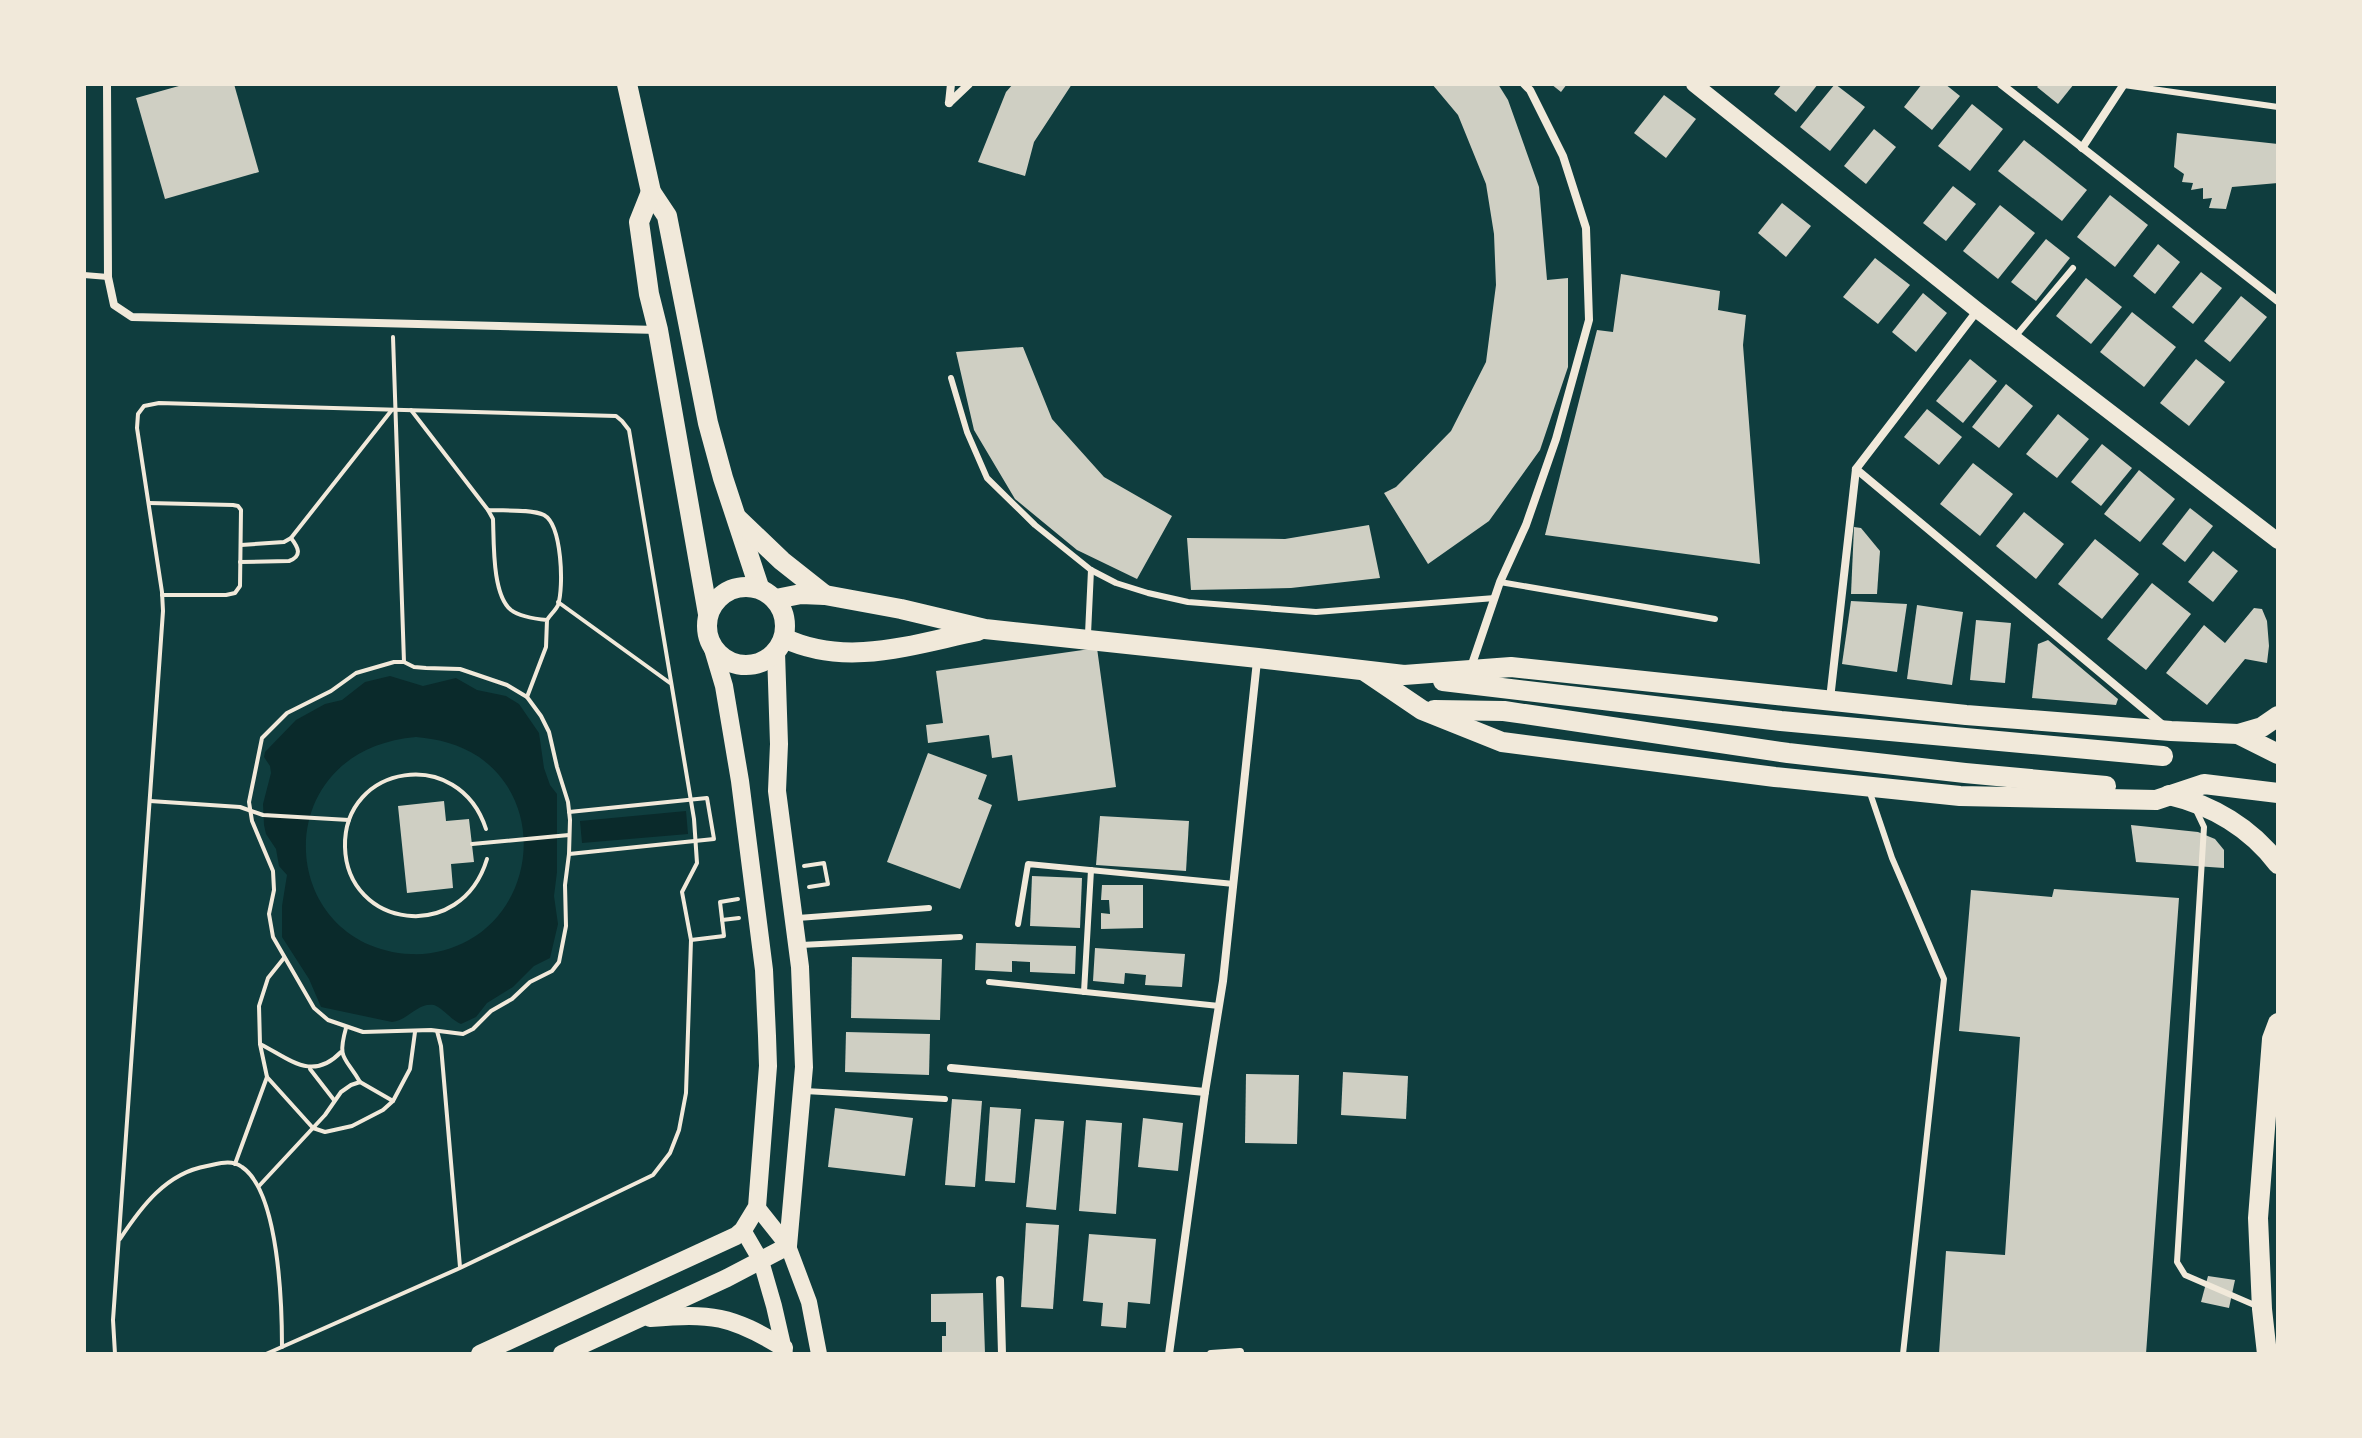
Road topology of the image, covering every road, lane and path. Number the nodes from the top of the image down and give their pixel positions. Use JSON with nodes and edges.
{"nodes":[{"id":1,"x":107,"y":84,"type":"edge"},
{"id":2,"x":627,"y":84,"type":"edge"},
{"id":3,"x":951,"y":84,"type":"edge"},
{"id":4,"x":969,"y":84,"type":"edge"},
{"id":5,"x":1524,"y":84,"type":"edge"},
{"id":6,"x":1694,"y":84,"type":"edge"},
{"id":7,"x":2001,"y":84,"type":"edge"},
{"id":8,"x":2124,"y":84,"type":"edge"},
{"id":9,"x":2278,"y":107,"type":"edge"},
{"id":10,"x":2082,"y":148,"type":"junction"},
{"id":11,"x":651,"y":192,"type":"junction"},
{"id":12,"x":2073,"y":268,"type":"dead end"},
{"id":13,"x":84,"y":275,"type":"edge"},
{"id":14,"x":108,"y":277,"type":"junction"},
{"id":15,"x":2278,"y":301,"type":"edge"},
{"id":16,"x":1977,"y":310,"type":"junction"},
{"id":17,"x":658,"y":330,"type":"junction"},
{"id":18,"x":2014,"y":338,"type":"junction"},
{"id":19,"x":394,"y":359,"type":"dead end"},
{"id":20,"x":951,"y":378,"type":"dead end"},
{"id":21,"x":394,"y":410,"type":"junction"},
{"id":22,"x":411,"y":410,"type":"junction"},
{"id":23,"x":1856,"y":469,"type":"junction"},
{"id":24,"x":149,"y":503,"type":"junction"},
{"id":25,"x":488,"y":510,"type":"junction"},
{"id":26,"x":736,"y":517,"type":"junction"},
{"id":27,"x":291,"y":538,"type":"junction"},
{"id":28,"x":2278,"y":541,"type":"edge"},
{"id":29,"x":241,"y":545,"type":"junction"},
{"id":30,"x":240,"y":562,"type":"junction"},
{"id":31,"x":1091,"y":570,"type":"junction"},
{"id":32,"x":1500,"y":582,"type":"junction"},
{"id":33,"x":759,"y":587,"type":"junction"},
{"id":34,"x":162,"y":595,"type":"junction"},
{"id":35,"x":825,"y":595,"type":"junction"},
{"id":36,"x":1495,"y":598,"type":"junction"},
{"id":37,"x":776,"y":599,"type":"junction"},
{"id":38,"x":558,"y":602,"type":"junction"},
{"id":39,"x":708,"y":614,"type":"junction"},
{"id":40,"x":1715,"y":619,"type":"dead end"},
{"id":41,"x":547,"y":620,"type":"junction"},
{"id":42,"x":985,"y":629,"type":"junction"},
{"id":43,"x":1087,"y":640,"type":"junction"},
{"id":44,"x":780,"y":645,"type":"junction"},
{"id":45,"x":713,"y":649,"type":"junction"},
{"id":46,"x":1258,"y":658,"type":"junction"},
{"id":47,"x":404,"y":662,"type":"junction"},
{"id":48,"x":1363,"y":670,"type":"junction"},
{"id":49,"x":1470,"y":670,"type":"junction"},
{"id":50,"x":1404,"y":675,"type":"junction"},
{"id":51,"x":672,"y":684,"type":"junction"},
{"id":52,"x":527,"y":697,"type":"junction"},
{"id":53,"x":1830,"y":702,"type":"junction"},
{"id":54,"x":1422,"y":710,"type":"junction"},
{"id":55,"x":2278,"y":716,"type":"edge"},
{"id":56,"x":2171,"y":731,"type":"junction"},
{"id":57,"x":2238,"y":734,"type":"junction"},
{"id":58,"x":2278,"y":754,"type":"edge"},
{"id":59,"x":2163,"y":756,"type":"dead end"},
{"id":60,"x":1868,"y":787,"type":"junction"},
{"id":61,"x":2278,"y":793,"type":"edge"},
{"id":62,"x":691,"y":799,"type":"junction"},
{"id":63,"x":2156,"y":800,"type":"junction"},
{"id":64,"x":150,"y":801,"type":"junction"},
{"id":65,"x":2194,"y":806,"type":"junction"},
{"id":66,"x":250,"y":812,"type":"junction"},
{"id":67,"x":569,"y":813,"type":"junction"},
{"id":68,"x":350,"y":820,"type":"junction"},
{"id":69,"x":486,"y":829,"type":"dead end"},
{"id":70,"x":569,"y":835,"type":"junction"},
{"id":71,"x":696,"y":841,"type":"junction"},
{"id":72,"x":472,"y":844,"type":"dead end"},
{"id":73,"x":569,"y":854,"type":"junction"},
{"id":74,"x":487,"y":859,"type":"dead end"},
{"id":75,"x":824,"y":863,"type":"dead end"},
{"id":76,"x":2278,"y":864,"type":"edge"},
{"id":77,"x":1091,"y":870,"type":"junction"},
{"id":78,"x":2278,"y":875,"type":"edge"},
{"id":79,"x":828,"y":884,"type":"dead end"},
{"id":80,"x":1234,"y":884,"type":"junction"},
{"id":81,"x":720,"y":902,"type":"dead end"},
{"id":82,"x":929,"y":908,"type":"dead end"},
{"id":83,"x":794,"y":919,"type":"junction"},
{"id":84,"x":1018,"y":924,"type":"dead end"},
{"id":85,"x":960,"y":937,"type":"dead end"},
{"id":86,"x":691,"y":940,"type":"junction"},
{"id":87,"x":798,"y":945,"type":"junction"},
{"id":88,"x":284,"y":958,"type":"junction"},
{"id":89,"x":989,"y":982,"type":"dead end"},
{"id":90,"x":1084,"y":992,"type":"junction"},
{"id":91,"x":1219,"y":1006,"type":"junction"},
{"id":92,"x":2278,"y":1023,"type":"edge"},
{"id":93,"x":346,"y":1028,"type":"junction"},
{"id":94,"x":415,"y":1030,"type":"junction"},
{"id":95,"x":437,"y":1031,"type":"junction"},
{"id":96,"x":260,"y":1044,"type":"junction"},
{"id":97,"x":341,"y":1052,"type":"junction"},
{"id":98,"x":951,"y":1068,"type":"dead end"},
{"id":99,"x":310,"y":1069,"type":"junction"},
{"id":100,"x":267,"y":1077,"type":"junction"},
{"id":101,"x":360,"y":1082,"type":"junction"},
{"id":102,"x":802,"y":1091,"type":"junction"},
{"id":103,"x":1205,"y":1092,"type":"junction"},
{"id":104,"x":945,"y":1099,"type":"dead end"},
{"id":105,"x":334,"y":1100,"type":"junction"},
{"id":106,"x":393,"y":1101,"type":"junction"},
{"id":107,"x":313,"y":1128,"type":"junction"},
{"id":108,"x":235,"y":1164,"type":"junction"},
{"id":109,"x":259,"y":1186,"type":"junction"},
{"id":110,"x":757,"y":1207,"type":"junction"},
{"id":111,"x":743,"y":1230,"type":"junction"},
{"id":112,"x":119,"y":1241,"type":"junction"},
{"id":113,"x":788,"y":1246,"type":"junction"},
{"id":114,"x":761,"y":1261,"type":"junction"},
{"id":115,"x":460,"y":1268,"type":"junction"},
{"id":116,"x":1000,"y":1280,"type":"dead end"},
{"id":117,"x":2262,"y":1309,"type":"junction"},
{"id":118,"x":639,"y":1318,"type":"junction"},
{"id":119,"x":282,"y":1347,"type":"junction"},
{"id":120,"x":784,"y":1351,"type":"edge"},
{"id":121,"x":1240,"y":1352,"type":"edge"},
{"id":122,"x":115,"y":1354,"type":"edge"},
{"id":123,"x":266,"y":1354,"type":"edge"},
{"id":124,"x":480,"y":1354,"type":"edge"},
{"id":125,"x":562,"y":1354,"type":"edge"},
{"id":126,"x":819,"y":1354,"type":"edge"},
{"id":127,"x":1002,"y":1354,"type":"edge"},
{"id":128,"x":1169,"y":1354,"type":"edge"},
{"id":129,"x":1211,"y":1354,"type":"edge"},
{"id":130,"x":1903,"y":1354,"type":"edge"},
{"id":131,"x":2267,"y":1354,"type":"edge"}],
"edges":[{"from":1,"to":14,"type":"street"},
{"from":2,"to":11,"type":"highway"},
{"from":3,"to":4,"type":"street"},
{"from":5,"to":32,"type":"street"},
{"from":6,"to":16,"type":"main road"},
{"from":7,"to":10,"type":"street"},
{"from":8,"to":9,"type":"lane"},
{"from":8,"to":10,"type":"street"},
{"from":10,"to":15,"type":"street"},
{"from":11,"to":17,"type":"highway"},
{"from":11,"to":26,"type":"highway"},
{"from":12,"to":18,"type":"lane"},
{"from":13,"to":14,"type":"lane"},
{"from":14,"to":17,"type":"street"},
{"from":16,"to":18,"type":"main road"},
{"from":16,"to":23,"type":"street"},
{"from":17,"to":39,"type":"highway"},
{"from":18,"to":28,"type":"main road"},
{"from":19,"to":21,"type":"path"},
{"from":20,"to":31,"type":"lane"},
{"from":21,"to":22,"type":"path"},
{"from":21,"to":24,"type":"path"},
{"from":21,"to":27,"type":"path"},
{"from":21,"to":47,"type":"path"},
{"from":22,"to":25,"type":"path"},
{"from":22,"to":51,"type":"path"},
{"from":23,"to":53,"type":"street"},
{"from":23,"to":56,"type":"street"},
{"from":24,"to":29,"type":"path"},
{"from":24,"to":34,"type":"path"},
{"from":25,"to":38,"type":"path"},
{"from":25,"to":41,"type":"path"},
{"from":26,"to":33,"type":"highway"},
{"from":26,"to":35,"type":"highway"},
{"from":27,"to":29,"type":"path"},
{"from":27,"to":30,"type":"path"},
{"from":29,"to":30,"type":"path"},
{"from":30,"to":34,"type":"path"},
{"from":31,"to":36,"type":"lane"},
{"from":31,"to":43,"type":"lane"},
{"from":32,"to":36,"type":"street"},
{"from":32,"to":40,"type":"lane"},
{"from":33,"to":37,"type":"highway"},
{"from":33,"to":39,"type":"highway"},
{"from":34,"to":64,"type":"path"},
{"from":35,"to":37,"type":"highway"},
{"from":35,"to":42,"type":"highway"},
{"from":36,"to":49,"type":"street"},
{"from":37,"to":44,"type":"highway"},
{"from":38,"to":41,"type":"path"},
{"from":38,"to":51,"type":"path"},
{"from":39,"to":45,"type":"highway"},
{"from":41,"to":52,"type":"path"},
{"from":42,"to":43,"type":"highway"},
{"from":42,"to":44,"type":"highway"},
{"from":43,"to":46,"type":"highway"},
{"from":44,"to":45,"type":"highway"},
{"from":44,"to":83,"type":"main road"},
{"from":45,"to":110,"type":"main road"},
{"from":46,"to":48,"type":"highway"},
{"from":46,"to":80,"type":"street"},
{"from":47,"to":52,"type":"path"},
{"from":47,"to":66,"type":"path"},
{"from":48,"to":50,"type":"highway"},
{"from":48,"to":54,"type":"highway"},
{"from":49,"to":50,"type":"highway"},
{"from":49,"to":53,"type":"highway"},
{"from":50,"to":59,"type":"highway"},
{"from":51,"to":62,"type":"path"},
{"from":52,"to":67,"type":"path"},
{"from":53,"to":56,"type":"highway"},
{"from":54,"to":60,"type":"highway"},
{"from":54,"to":76,"type":"highway"},
{"from":55,"to":57,"type":"highway"},
{"from":56,"to":57,"type":"highway"},
{"from":57,"to":58,"type":"highway"},
{"from":60,"to":63,"type":"highway"},
{"from":60,"to":130,"type":"lane"},
{"from":61,"to":63,"type":"highway"},
{"from":62,"to":67,"type":"path"},
{"from":62,"to":71,"type":"path"},
{"from":62,"to":71,"type":"path"},
{"from":63,"to":65,"type":"highway"},
{"from":64,"to":66,"type":"path"},
{"from":64,"to":112,"type":"path"},
{"from":65,"to":78,"type":"highway"},
{"from":65,"to":117,"type":"lane"},
{"from":66,"to":68,"type":"path"},
{"from":66,"to":88,"type":"path"},
{"from":67,"to":70,"type":"path"},
{"from":68,"to":69,"type":"path"},
{"from":68,"to":74,"type":"path"},
{"from":70,"to":72,"type":"path"},
{"from":70,"to":73,"type":"path"},
{"from":71,"to":73,"type":"path"},
{"from":71,"to":86,"type":"path"},
{"from":73,"to":95,"type":"path"},
{"from":75,"to":79,"type":"path"},
{"from":77,"to":80,"type":"lane"},
{"from":77,"to":84,"type":"lane"},
{"from":77,"to":90,"type":"lane"},
{"from":80,"to":91,"type":"street"},
{"from":81,"to":86,"type":"path"},
{"from":82,"to":83,"type":"lane"},
{"from":83,"to":87,"type":"main road"},
{"from":85,"to":87,"type":"lane"},
{"from":86,"to":115,"type":"path"},
{"from":87,"to":102,"type":"main road"},
{"from":88,"to":93,"type":"path"},
{"from":88,"to":96,"type":"path"},
{"from":89,"to":90,"type":"lane"},
{"from":90,"to":91,"type":"lane"},
{"from":91,"to":103,"type":"street"},
{"from":92,"to":117,"type":"highway"},
{"from":93,"to":94,"type":"path"},
{"from":93,"to":97,"type":"path"},
{"from":94,"to":95,"type":"path"},
{"from":94,"to":106,"type":"path"},
{"from":95,"to":115,"type":"path"},
{"from":96,"to":99,"type":"path"},
{"from":96,"to":100,"type":"path"},
{"from":97,"to":99,"type":"path"},
{"from":97,"to":101,"type":"path"},
{"from":98,"to":103,"type":"street"},
{"from":99,"to":105,"type":"path"},
{"from":100,"to":107,"type":"path"},
{"from":100,"to":108,"type":"path"},
{"from":101,"to":105,"type":"path"},
{"from":101,"to":106,"type":"path"},
{"from":102,"to":104,"type":"lane"},
{"from":102,"to":113,"type":"main road"},
{"from":103,"to":128,"type":"street"},
{"from":105,"to":107,"type":"path"},
{"from":106,"to":107,"type":"path"},
{"from":107,"to":109,"type":"path"},
{"from":108,"to":109,"type":"path"},
{"from":108,"to":112,"type":"path"},
{"from":109,"to":119,"type":"path"},
{"from":110,"to":111,"type":"main road"},
{"from":110,"to":113,"type":"main road"},
{"from":111,"to":114,"type":"main road"},
{"from":111,"to":124,"type":"main road"},
{"from":112,"to":122,"type":"path"},
{"from":113,"to":114,"type":"main road"},
{"from":113,"to":126,"type":"main road"},
{"from":114,"to":118,"type":"main road"},
{"from":114,"to":120,"type":"main road"},
{"from":115,"to":119,"type":"path"},
{"from":116,"to":127,"type":"street"},
{"from":117,"to":131,"type":"highway"},
{"from":118,"to":120,"type":"main road"},
{"from":118,"to":125,"type":"main road"},
{"from":119,"to":123,"type":"path"},
{"from":121,"to":129,"type":"street"}]}
